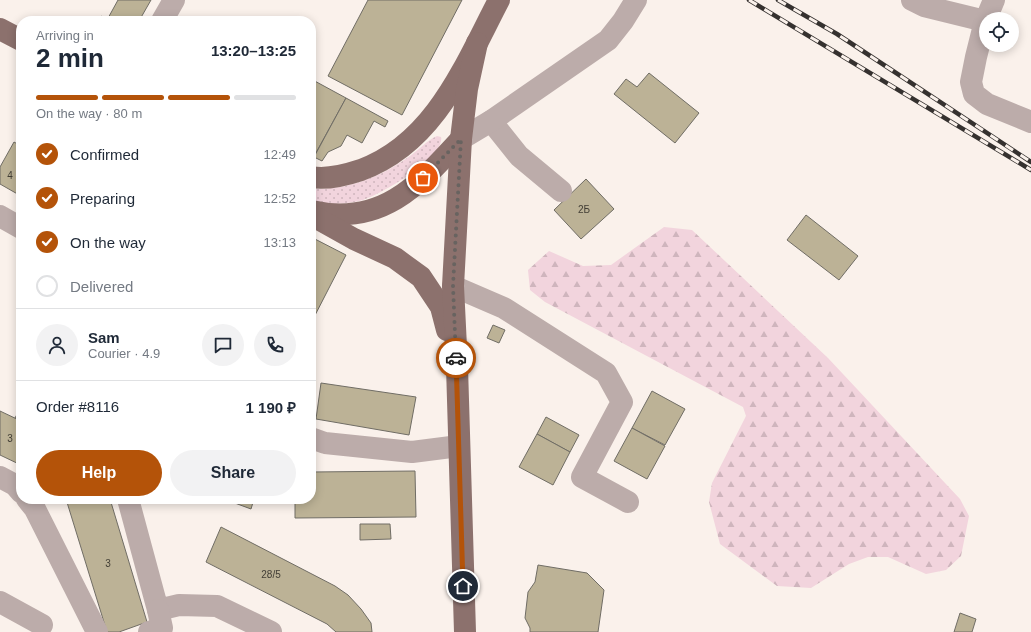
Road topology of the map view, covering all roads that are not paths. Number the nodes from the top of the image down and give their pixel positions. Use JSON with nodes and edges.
{"nodes":[{"id":1,"x":174,"y":0,"type":"edge"},
{"id":2,"x":499,"y":0,"type":"edge"},
{"id":3,"x":636,"y":0,"type":"edge"},
{"id":4,"x":912,"y":0,"type":"edge"},
{"id":5,"x":994,"y":0,"type":"edge"},
{"id":6,"x":989,"y":12,"type":"edge"},
{"id":7,"x":165,"y":16,"type":"edge"},
{"id":8,"x":979,"y":18,"type":"edge"},
{"id":9,"x":0,"y":29,"type":"edge"},
{"id":10,"x":16,"y":37,"type":"edge"},
{"id":11,"x":477,"y":43,"type":"junction"},
{"id":12,"x":979,"y":46,"type":"edge"},
{"id":13,"x":491,"y":121,"type":"junction"},
{"id":14,"x":1031,"y":122,"type":"edge"},
{"id":15,"x":461,"y":139,"type":"junction"},
{"id":16,"x":316,"y":178,"type":"edge"},
{"id":17,"x":561,"y":190,"type":"dead end"},
{"id":18,"x":316,"y":212,"type":"edge"},
{"id":19,"x":0,"y":216,"type":"edge"},
{"id":20,"x":316,"y":218,"type":"edge"},
{"id":21,"x":16,"y":225,"type":"edge"},
{"id":22,"x":453,"y":286,"type":"junction"},
{"id":23,"x":457,"y":367,"type":"junction"},
{"id":24,"x":316,"y":440,"type":"edge"},
{"id":25,"x":459,"y":446,"type":"junction"},
{"id":26,"x":0,"y":477,"type":"edge"},
{"id":27,"x":16,"y":485,"type":"edge"},
{"id":28,"x":628,"y":502,"type":"dead end"},
{"id":29,"x":31,"y":504,"type":"edge"},
{"id":30,"x":129,"y":504,"type":"edge"},
{"id":31,"x":0,"y":602,"type":"edge"},
{"id":32,"x":158,"y":610,"type":"junction"},
{"id":33,"x":42,"y":625,"type":"dead end"},
{"id":34,"x":96,"y":632,"type":"edge"},
{"id":35,"x":149,"y":632,"type":"edge"},
{"id":36,"x":270,"y":632,"type":"edge"},
{"id":37,"x":465,"y":632,"type":"edge"}],
"edges":[{"from":1,"to":7,"type":"lane"},
{"from":2,"to":11,"type":"main road"},
{"from":3,"to":13,"type":"lane"},
{"from":4,"to":8,"type":"lane"},
{"from":5,"to":6,"type":"lane"},
{"from":9,"to":10,"type":"main road"},
{"from":11,"to":15,"type":"main road"},
{"from":11,"to":16,"type":"main road"},
{"from":12,"to":14,"type":"lane"},
{"from":13,"to":15,"type":"lane"},
{"from":13,"to":17,"type":"lane"},
{"from":15,"to":18,"type":"main road"},
{"from":15,"to":22,"type":"main road"},
{"from":19,"to":21,"type":"lane"},
{"from":20,"to":23,"type":"main road"},
{"from":22,"to":23,"type":"main road"},
{"from":22,"to":28,"type":"lane"},
{"from":23,"to":25,"type":"main road"},
{"from":24,"to":25,"type":"lane"},
{"from":25,"to":37,"type":"main road"},
{"from":26,"to":27,"type":"lane"},
{"from":29,"to":34,"type":"lane"},
{"from":30,"to":32,"type":"lane"},
{"from":31,"to":33,"type":"lane"},
{"from":32,"to":35,"type":"lane"},
{"from":32,"to":36,"type":"lane"}]}
